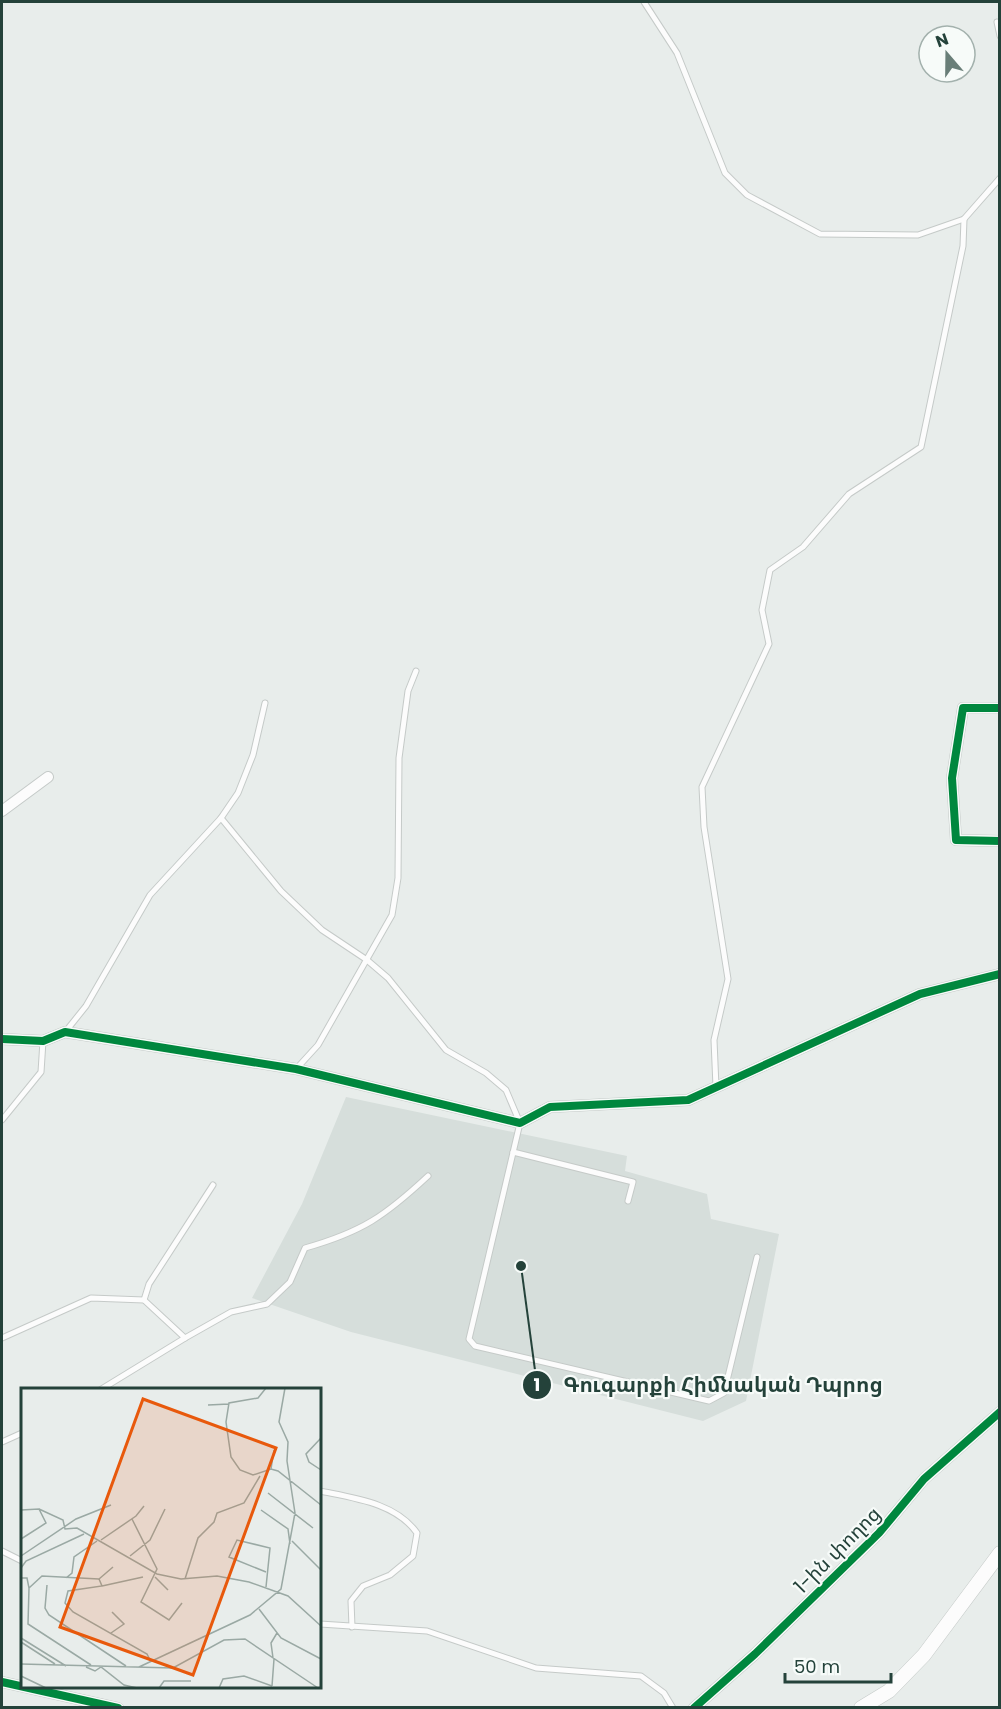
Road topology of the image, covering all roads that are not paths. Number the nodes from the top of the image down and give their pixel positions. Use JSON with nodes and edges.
{"nodes":[{"id":1,"x":644,"y":2,"type":"edge"},
{"id":2,"x":997,"y":22,"type":"dead end"},
{"id":3,"x":999,"y":36,"type":"edge"},
{"id":4,"x":999,"y":178,"type":"edge"},
{"id":5,"x":964,"y":219,"type":"junction"},
{"id":6,"x":416,"y":671,"type":"dead end"},
{"id":7,"x":264,"y":703,"type":"dead end"},
{"id":8,"x":999,"y":708,"type":"edge"},
{"id":9,"x":48,"y":777,"type":"dead end"},
{"id":10,"x":2,"y":811,"type":"edge"},
{"id":11,"x":221,"y":818,"type":"junction"},
{"id":12,"x":999,"y":841,"type":"edge"},
{"id":13,"x":368,"y":960,"type":"junction"},
{"id":14,"x":999,"y":974,"type":"edge"},
{"id":15,"x":65,"y":1032,"type":"junction"},
{"id":16,"x":2,"y":1039,"type":"edge"},
{"id":17,"x":43,"y":1041,"type":"junction"},
{"id":18,"x":296,"y":1069,"type":"junction"},
{"id":19,"x":716,"y":1088,"type":"junction"},
{"id":20,"x":2,"y":1120,"type":"edge"},
{"id":21,"x":520,"y":1123,"type":"junction"},
{"id":22,"x":513,"y":1152,"type":"junction"},
{"id":23,"x":428,"y":1176,"type":"dead end"},
{"id":24,"x":213,"y":1185,"type":"dead end"},
{"id":25,"x":628,"y":1202,"type":"dead end"},
{"id":26,"x":757,"y":1257,"type":"dead end"},
{"id":27,"x":144,"y":1300,"type":"junction"},
{"id":28,"x":2,"y":1338,"type":"edge"},
{"id":29,"x":184,"y":1338,"type":"junction"},
{"id":30,"x":102,"y":1388,"type":"edge"},
{"id":31,"x":999,"y":1412,"type":"edge"},
{"id":32,"x":21,"y":1433,"type":"edge"},
{"id":33,"x":2,"y":1442,"type":"edge"},
{"id":34,"x":321,"y":1491,"type":"edge"},
{"id":35,"x":2,"y":1551,"type":"edge"},
{"id":36,"x":999,"y":1553,"type":"edge"},
{"id":37,"x":21,"y":1561,"type":"edge"},
{"id":38,"x":321,"y":1624,"type":"edge"},
{"id":39,"x":352,"y":1627,"type":"junction"},
{"id":40,"x":2,"y":1682,"type":"edge"},
{"id":41,"x":21,"y":1686,"type":"edge"},
{"id":42,"x":30,"y":1688,"type":"edge"},
{"id":43,"x":118,"y":1707,"type":"edge"},
{"id":44,"x":673,"y":1707,"type":"edge"},
{"id":45,"x":694,"y":1707,"type":"edge"},
{"id":46,"x":861,"y":1707,"type":"edge"}],
"edges":[{"from":1,"to":5,"type":"lane"},
{"from":2,"to":3,"type":"lane"},
{"from":4,"to":5,"type":"lane"},
{"from":5,"to":19,"type":"lane"},
{"from":6,"to":13,"type":"lane"},
{"from":7,"to":11,"type":"lane"},
{"from":8,"to":12,"type":"street"},
{"from":9,"to":10,"type":"street"},
{"from":11,"to":13,"type":"lane"},
{"from":11,"to":15,"type":"lane"},
{"from":13,"to":18,"type":"lane"},
{"from":13,"to":21,"type":"lane"},
{"from":14,"to":19,"type":"street"},
{"from":15,"to":17,"type":"street"},
{"from":15,"to":18,"type":"street"},
{"from":16,"to":17,"type":"street"},
{"from":17,"to":20,"type":"lane"},
{"from":18,"to":21,"type":"street"},
{"from":19,"to":21,"type":"street"},
{"from":21,"to":22,"type":"lane"},
{"from":22,"to":25,"type":"lane"},
{"from":22,"to":26,"type":"lane"},
{"from":23,"to":29,"type":"lane"},
{"from":24,"to":27,"type":"lane"},
{"from":27,"to":28,"type":"lane"},
{"from":27,"to":29,"type":"lane"},
{"from":29,"to":30,"type":"lane"},
{"from":31,"to":45,"type":"street","name":"1-ին փողոց"},
{"from":32,"to":33,"type":"lane"},
{"from":34,"to":39,"type":"lane"},
{"from":35,"to":37,"type":"lane"},
{"from":36,"to":46,"type":"street"},
{"from":38,"to":39,"type":"lane"},
{"from":39,"to":44,"type":"lane"},
{"from":40,"to":41,"type":"street"},
{"from":42,"to":43,"type":"street"}]}
